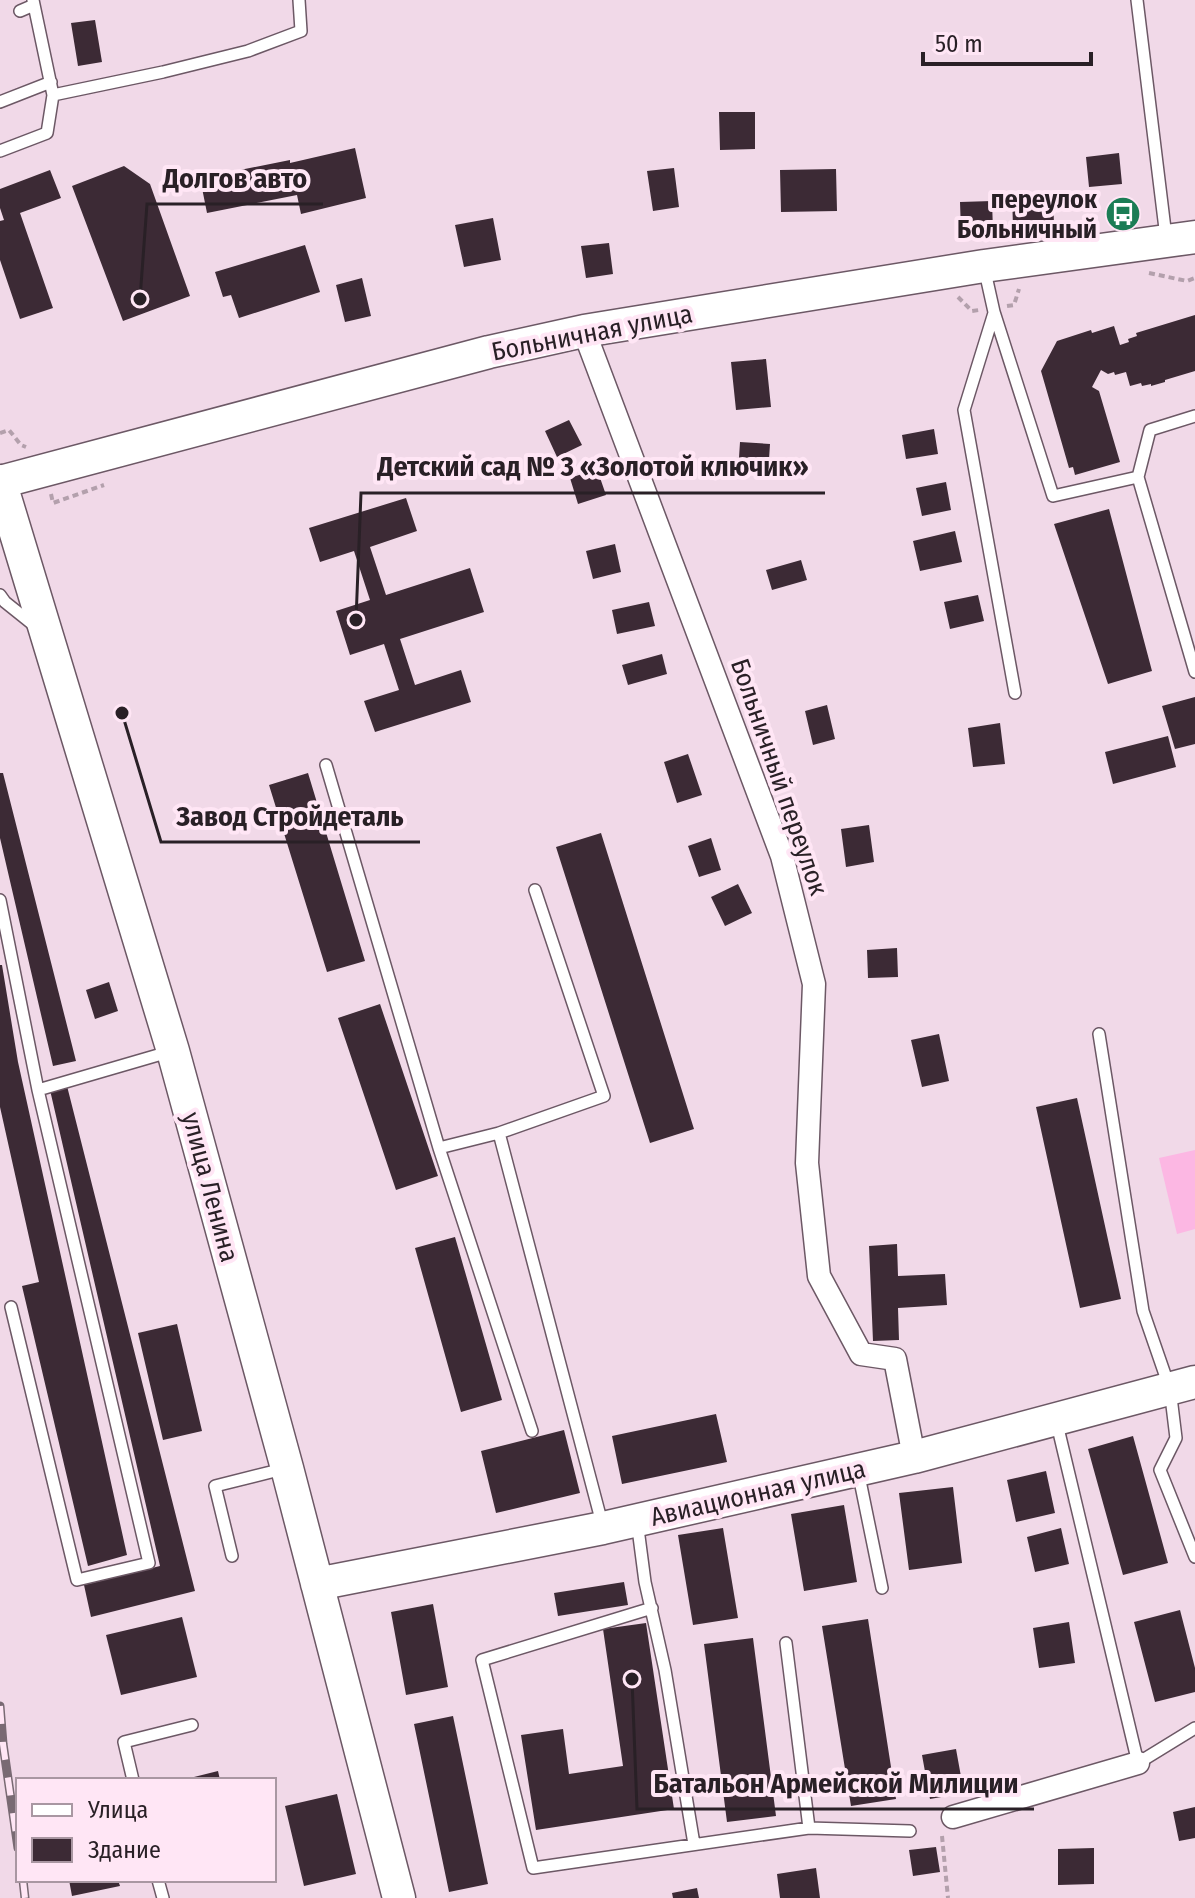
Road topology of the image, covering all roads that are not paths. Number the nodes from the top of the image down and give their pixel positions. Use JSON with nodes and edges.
{"nodes":[{"id":1,"x":299,"y":0,"type":"edge"},
{"id":2,"x":1137,"y":0,"type":"edge"},
{"id":3,"x":33,"y":3,"type":"edge"},
{"id":4,"x":20,"y":11,"type":"dead end"},
{"id":5,"x":52,"y":88,"type":"junction"},
{"id":6,"x":0,"y":102,"type":"edge"},
{"id":7,"x":0,"y":151,"type":"edge"},
{"id":8,"x":1181,"y":239,"type":"edge"},
{"id":9,"x":984,"y":266,"type":"junction"},
{"id":10,"x":994,"y":310,"type":"junction"},
{"id":11,"x":584,"y":331,"type":"junction"},
{"id":12,"x":1195,"y":416,"type":"edge"},
{"id":13,"x":1138,"y":477,"type":"junction"},
{"id":14,"x":0,"y":482,"type":"edge"},
{"id":15,"x":0,"y":595,"type":"edge"},
{"id":16,"x":47,"y":636,"type":"junction"},
{"id":17,"x":1195,"y":672,"type":"edge"},
{"id":18,"x":1015,"y":693,"type":"dead end"},
{"id":19,"x":326,"y":765,"type":"dead end"},
{"id":20,"x":535,"y":890,"type":"dead end"},
{"id":21,"x":0,"y":900,"type":"edge"},
{"id":22,"x":1099,"y":1034,"type":"dead end"},
{"id":23,"x":173,"y":1051,"type":"junction"},
{"id":24,"x":38,"y":1090,"type":"junction"},
{"id":25,"x":499,"y":1133,"type":"junction"},
{"id":26,"x":439,"y":1148,"type":"junction"},
{"id":27,"x":11,"y":1307,"type":"dead end"},
{"id":28,"x":1183,"y":1386,"type":"edge"},
{"id":29,"x":1055,"y":1419,"type":"junction"},
{"id":30,"x":532,"y":1431,"type":"dead end"},
{"id":31,"x":914,"y":1457,"type":"junction"},
{"id":32,"x":287,"y":1468,"type":"junction"},
{"id":33,"x":858,"y":1470,"type":"junction"},
{"id":34,"x":637,"y":1520,"type":"junction"},
{"id":35,"x":603,"y":1528,"type":"junction"},
{"id":36,"x":232,"y":1556,"type":"dead end"},
{"id":37,"x":1195,"y":1557,"type":"edge"},
{"id":38,"x":317,"y":1584,"type":"junction"},
{"id":39,"x":882,"y":1588,"type":"dead end"},
{"id":40,"x":652,"y":1608,"type":"junction"},
{"id":41,"x":786,"y":1643,"type":"dead end"},
{"id":42,"x":192,"y":1725,"type":"dead end"},
{"id":43,"x":1195,"y":1728,"type":"edge"},
{"id":44,"x":1138,"y":1763,"type":"junction"},
{"id":45,"x":133,"y":1778,"type":"edge"},
{"id":46,"x":953,"y":1817,"type":"road end"},
{"id":47,"x":809,"y":1828,"type":"junction"},
{"id":48,"x":910,"y":1831,"type":"dead end"},
{"id":49,"x":694,"y":1844,"type":"junction"},
{"id":50,"x":399,"y":1898,"type":"edge"}],
"edges":[{"from":1,"to":5,"type":"lane"},
{"from":2,"to":8,"type":"lane"},
{"from":3,"to":4,"type":"lane"},
{"from":3,"to":5,"type":"lane"},
{"from":5,"to":6,"type":"lane"},
{"from":5,"to":7,"type":"lane"},
{"from":8,"to":9,"type":"street","name":"Больничная улица"},
{"from":9,"to":10,"type":"lane"},
{"from":9,"to":11,"type":"street","name":"Больничная улица"},
{"from":10,"to":13,"type":"lane"},
{"from":10,"to":18,"type":"lane"},
{"from":11,"to":14,"type":"street","name":"Больничная улица"},
{"from":11,"to":31,"type":"street","name":"Больничный переулок"},
{"from":12,"to":13,"type":"lane"},
{"from":13,"to":17,"type":"lane"},
{"from":14,"to":16,"type":"street","name":"улица Ленина"},
{"from":15,"to":16,"type":"lane"},
{"from":16,"to":23,"type":"street","name":"улица Ленина"},
{"from":19,"to":26,"type":"lane"},
{"from":20,"to":25,"type":"lane"},
{"from":21,"to":24,"type":"lane"},
{"from":22,"to":28,"type":"lane"},
{"from":23,"to":24,"type":"lane"},
{"from":23,"to":32,"type":"street","name":"улица Ленина"},
{"from":24,"to":27,"type":"lane"},
{"from":25,"to":26,"type":"lane"},
{"from":25,"to":35,"type":"lane"},
{"from":26,"to":30,"type":"lane"},
{"from":28,"to":29,"type":"street","name":"Авиационная улица"},
{"from":28,"to":37,"type":"lane"},
{"from":29,"to":31,"type":"street","name":"Авиационная улица"},
{"from":29,"to":44,"type":"lane"},
{"from":31,"to":33,"type":"street","name":"Авиационная улица"},
{"from":32,"to":36,"type":"lane"},
{"from":32,"to":38,"type":"street","name":"улица Ленина"},
{"from":33,"to":34,"type":"street","name":"Авиационная улица"},
{"from":33,"to":39,"type":"lane"},
{"from":34,"to":35,"type":"street","name":"Авиационная улица"},
{"from":34,"to":40,"type":"lane"},
{"from":35,"to":38,"type":"street","name":"Авиационная улица"},
{"from":38,"to":50,"type":"street","name":"улица Ленина"},
{"from":40,"to":49,"type":"lane"},
{"from":40,"to":49,"type":"lane"},
{"from":41,"to":47,"type":"lane"},
{"from":42,"to":45,"type":"lane"},
{"from":43,"to":44,"type":"lane"},
{"from":44,"to":46,"type":"street"},
{"from":47,"to":48,"type":"lane"},
{"from":47,"to":49,"type":"lane"}]}
